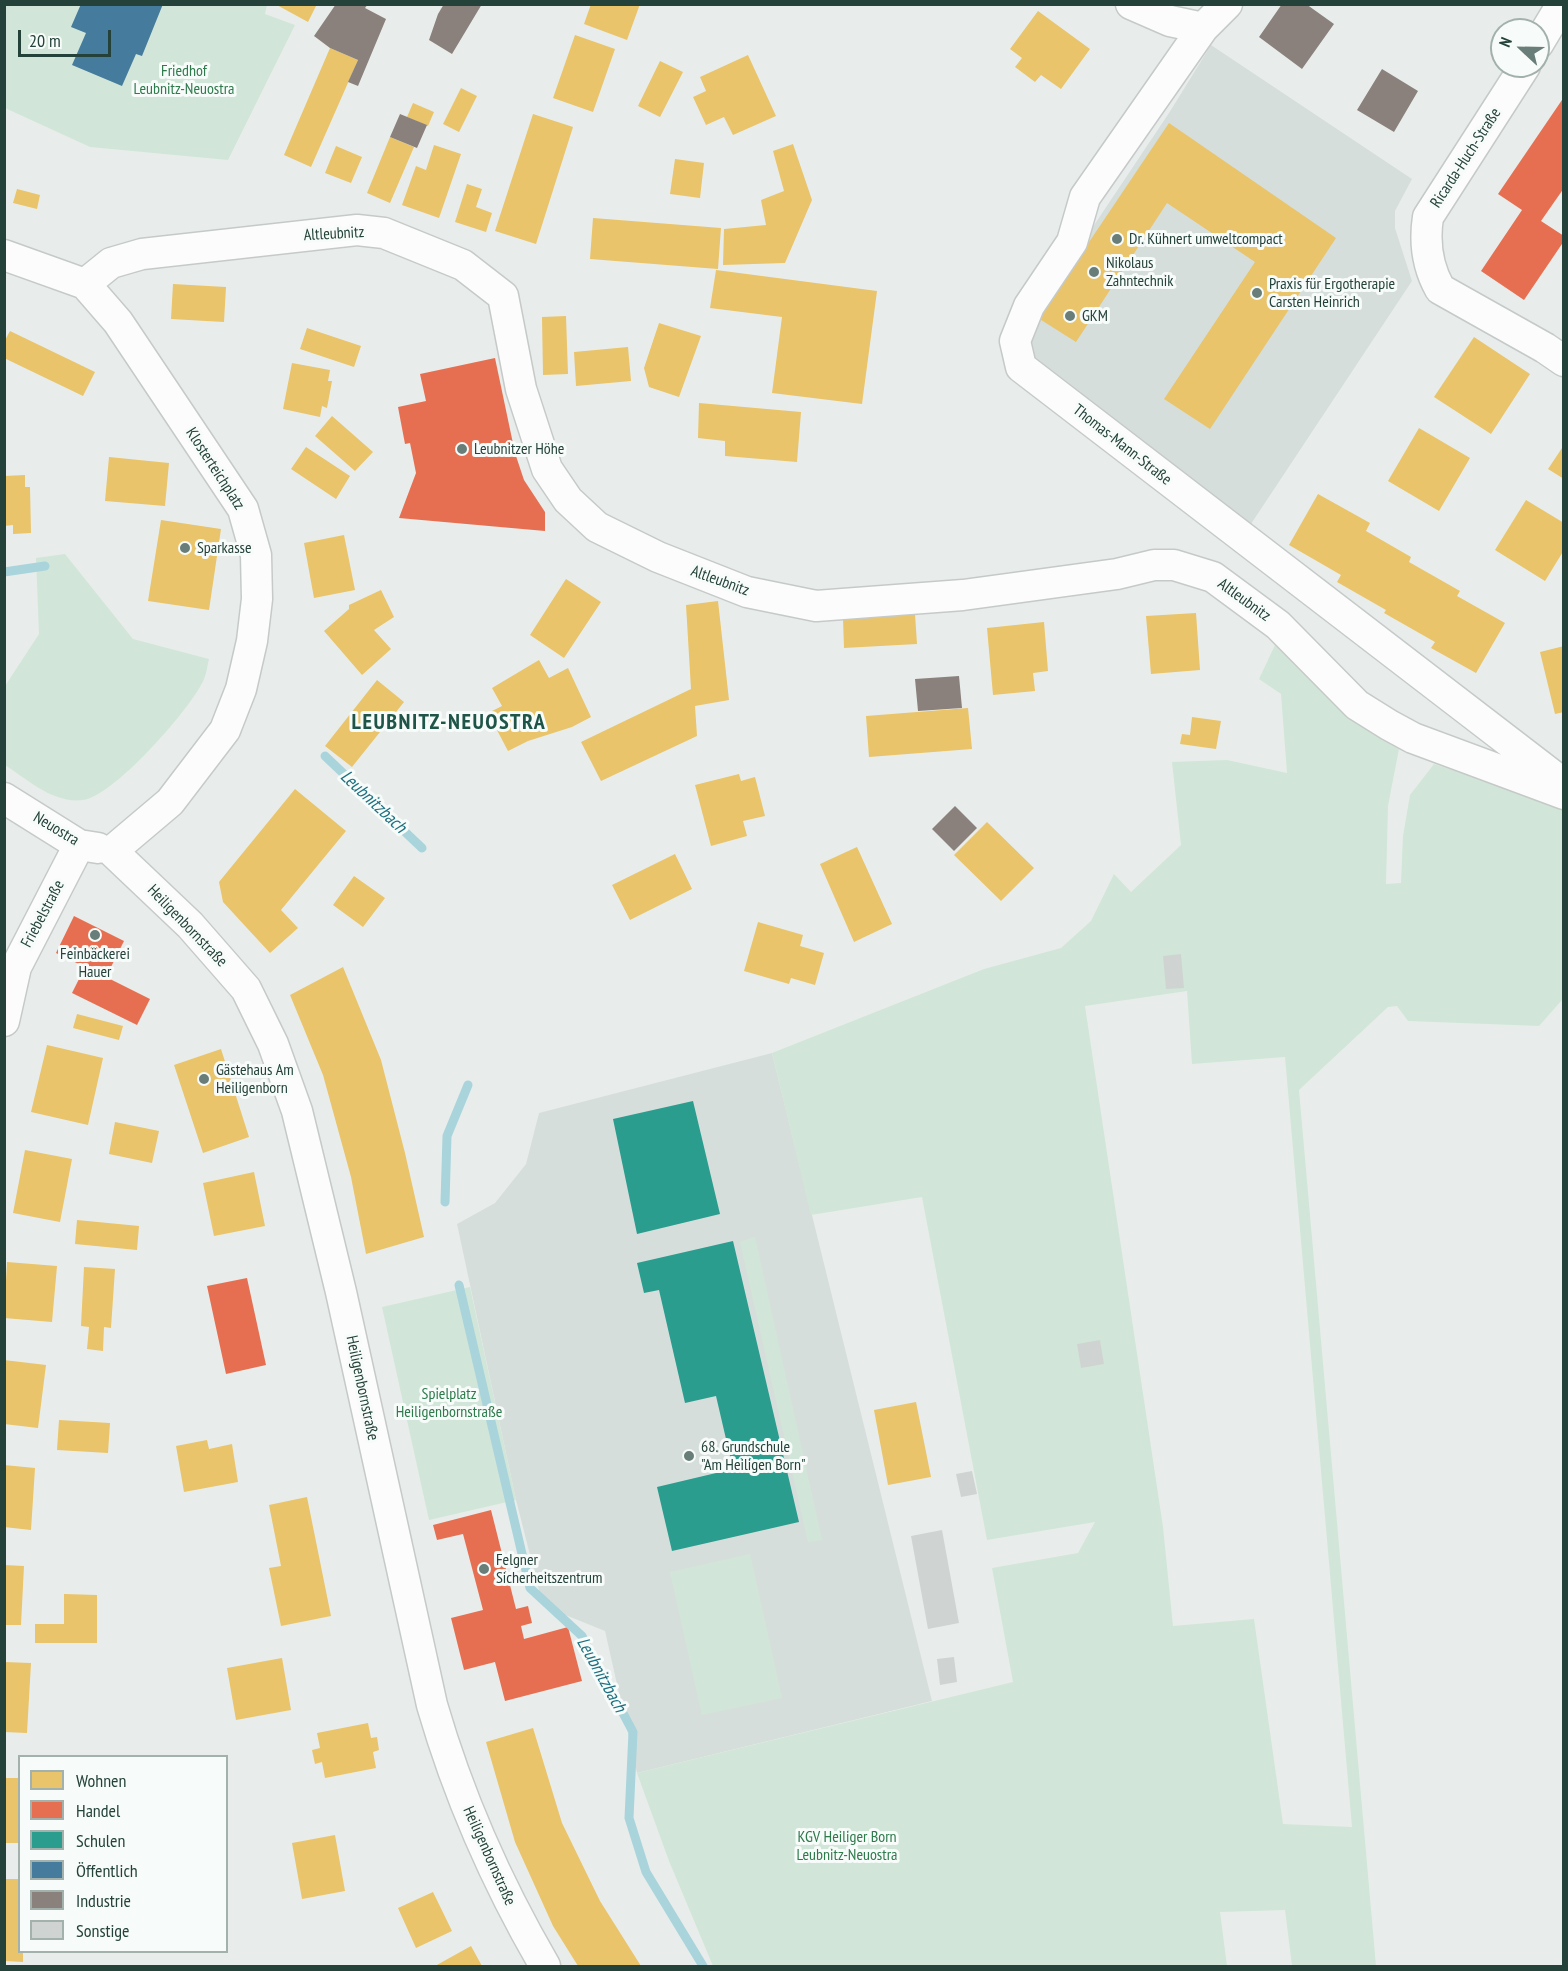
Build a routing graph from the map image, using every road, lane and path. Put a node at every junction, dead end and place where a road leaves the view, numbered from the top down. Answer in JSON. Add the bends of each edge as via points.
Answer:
{"nodes":[{"id":1,"x":1131,"y":4,"type":"edge"},
{"id":2,"x":1227,"y":4,"type":"edge"},
{"id":3,"x":1562,"y":4,"type":"edge"},
{"id":4,"x":1550,"y":24,"type":"edge"},
{"id":5,"x":1203,"y":28,"type":"junction"},
{"id":6,"x":1517,"y":78,"type":"edge"},
{"id":7,"x":4,"y":255,"type":"edge"},
{"id":8,"x":85,"y":284,"type":"junction"},
{"id":9,"x":1563,"y":361,"type":"edge"},
{"id":10,"x":1563,"y":784,"type":"edge"},
{"id":11,"x":1563,"y":794,"type":"edge"},
{"id":12,"x":4,"y":798,"type":"edge"},
{"id":13,"x":79,"y":845,"type":"junction"},
{"id":14,"x":112,"y":851,"type":"junction"},
{"id":15,"x":4,"y":1021,"type":"edge"},
{"id":16,"x":545,"y":1966,"type":"edge"}],
"edges":[{"from":1,"to":5,"type":"street","via":[[1170,21]]},
{"from":2,"to":5,"type":"street","name":"Thomas-Mann-Straße"},
{"from":3,"to":4,"type":"street"},
{"from":5,"to":10,"type":"street","name":"Thomas-Mann-Straße","via":[[1084,197],[1072,242],[1029,306],[1015,342],[1021,367]]},
{"from":6,"to":9,"type":"street","name":"Ricarda-Huch-Straße","via":[[1428,217],[1427,256],[1440,290]]},
{"from":7,"to":8,"type":"street"},
{"from":8,"to":11,"type":"street","name":"Altleubnitz","via":[[111,263],[142,254],[326,232],[384,233],[463,265],[502,296],[521,388],[547,469],[568,500],[597,527],[658,557],[747,592],[816,606],[963,595],[1174,565],[1213,578],[1278,625],[1357,705],[1389,725],[1413,738]]},
{"from":8,"to":14,"type":"street","name":"Klosterteichplatz","via":[[118,321],[243,509],[256,555],[257,599],[252,641],[241,689],[225,730],[170,802]]},
{"from":12,"to":13,"type":"street","name":"Neuostra"},
{"from":13,"to":14,"type":"street","name":"Neuostra"},
{"from":13,"to":15,"type":"street","name":"Friebelstraße","via":[[16,967]]},
{"from":14,"to":16,"type":"street","name":"Heiligenbornstraße","via":[[190,925],[246,989],[273,1044],[300,1123],[341,1292],[432,1705],[472,1823],[513,1911]]}]}
